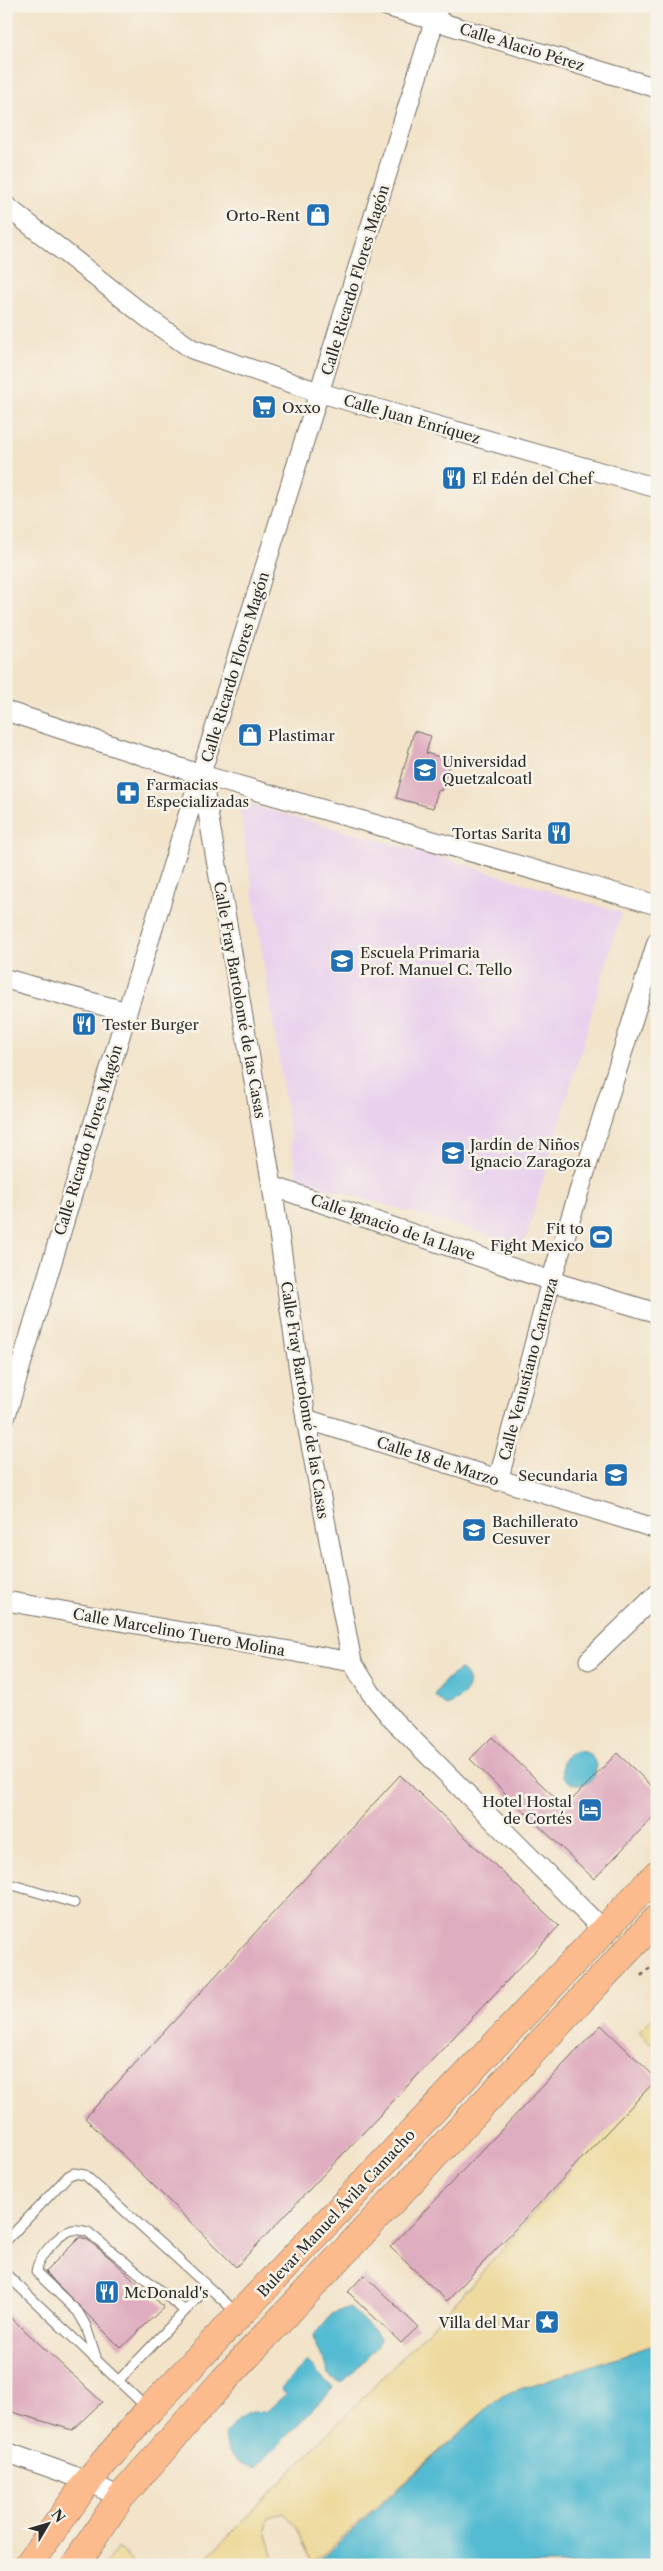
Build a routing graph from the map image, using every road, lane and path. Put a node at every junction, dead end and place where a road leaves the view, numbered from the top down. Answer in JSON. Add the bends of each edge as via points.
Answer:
{"nodes":[{"id":1,"x":386,"y":6,"type":"edge"},
{"id":2,"x":437,"y":14,"type":"edge"},
{"id":3,"x":657,"y":88,"type":"edge"},
{"id":4,"x":6,"y":206,"type":"edge"},
{"id":5,"x":321,"y":393,"type":"junction"},
{"id":6,"x":657,"y":488,"type":"edge"},
{"id":7,"x":6,"y":711,"type":"edge"},
{"id":8,"x":202,"y":775,"type":"junction"},
{"id":9,"x":657,"y":905,"type":"edge"},
{"id":10,"x":657,"y":942,"type":"edge"},
{"id":11,"x":6,"y":979,"type":"edge"},
{"id":12,"x":126,"y":1012,"type":"junction"},
{"id":13,"x":272,"y":1186,"type":"junction"},
{"id":14,"x":551,"y":1281,"type":"junction"},
{"id":15,"x":657,"y":1313,"type":"edge"},
{"id":16,"x":6,"y":1415,"type":"edge"},
{"id":17,"x":306,"y":1419,"type":"junction"},
{"id":18,"x":498,"y":1481,"type":"junction"},
{"id":19,"x":657,"y":1529,"type":"edge"},
{"id":20,"x":657,"y":1594,"type":"edge"},
{"id":21,"x":6,"y":1601,"type":"edge"},
{"id":22,"x":589,"y":1660,"type":"dead end"},
{"id":23,"x":352,"y":1662,"type":"junction"},
{"id":24,"x":657,"y":1874,"type":"edge"},
{"id":25,"x":6,"y":1883,"type":"edge"},
{"id":26,"x":74,"y":1903,"type":"dead end"},
{"id":27,"x":657,"y":1919,"type":"edge"},
{"id":28,"x":602,"y":1930,"type":"junction"},
{"id":29,"x":6,"y":2241,"type":"edge"},
{"id":30,"x":6,"y":2274,"type":"edge"},
{"id":31,"x":208,"y":2287,"type":"junction"},
{"id":32,"x":185,"y":2311,"type":"junction"},
{"id":33,"x":240,"y":2316,"type":"junction"},
{"id":34,"x":96,"y":2357,"type":"junction"},
{"id":35,"x":119,"y":2380,"type":"junction"},
{"id":36,"x":150,"y":2410,"type":"junction"},
{"id":37,"x":6,"y":2452,"type":"edge"},
{"id":38,"x":88,"y":2481,"type":"junction"},
{"id":39,"x":120,"y":2498,"type":"junction"},
{"id":40,"x":28,"y":2565,"type":"edge"},
{"id":41,"x":75,"y":2565,"type":"edge"}],
"edges":[{"from":1,"to":2,"type":"street","name":"Calle Alacio Pérez"},
{"from":2,"to":3,"type":"street","name":"Calle Alacio Pérez"},
{"from":2,"to":5,"type":"street","name":"Calle Ricardo Flores Magón"},
{"from":4,"to":5,"type":"street","name":"Calle Juan Enríquez","via":[[192,349]]},
{"from":5,"to":6,"type":"street","name":"Calle Juan Enríquez"},
{"from":5,"to":8,"type":"street","name":"Calle Ricardo Flores Magón"},
{"from":7,"to":8,"type":"street"},
{"from":8,"to":9,"type":"street"},
{"from":8,"to":12,"type":"street","name":"Calle Ricardo Flores Magón"},
{"from":8,"to":13,"type":"street","name":"Calle Fray Bartolomé de las Casas"},
{"from":10,"to":14,"type":"street","name":"Calle Venustiano Carranza"},
{"from":11,"to":12,"type":"street"},
{"from":12,"to":16,"type":"street","name":"Calle Ricardo Flores Magón"},
{"from":13,"to":14,"type":"street","name":"Calle Ignacio de la Llave"},
{"from":13,"to":17,"type":"street","name":"Calle Fray Bartolomé de las Casas"},
{"from":14,"to":15,"type":"street","name":"Calle Ignacio de la Llave"},
{"from":14,"to":18,"type":"street","name":"Calle Venustiano Carranza"},
{"from":17,"to":18,"type":"street","name":"Calle 18 de Marzo"},
{"from":17,"to":23,"type":"street","name":"Calle Fray Bartolomé de las Casas"},
{"from":18,"to":19,"type":"street","name":"Calle 18 de Marzo"},
{"from":20,"to":22,"type":"street"},
{"from":21,"to":23,"type":"street","name":"Calle Marcelino Tuero Molina"},
{"from":23,"to":28,"type":"street","name":"Calle Fray Bartolomé de las Casas","via":[[393,1720]]},
{"from":24,"to":28,"type":"main road","name":"Bulevar Manuel Ávila Camacho"},
{"from":25,"to":26,"type":"lane"},
{"from":27,"to":39,"type":"main road","via":[[224,2380]]},
{"from":28,"to":33,"type":"main road","name":"Bulevar Manuel Ávila Camacho"},
{"from":29,"to":31,"type":"lane","via":[[68,2176],[80,2173]]},
{"from":30,"to":34,"type":"lane"},
{"from":31,"to":32,"type":"lane"},
{"from":31,"to":33,"type":"lane"},
{"from":32,"to":34,"type":"lane","via":[[88,2232],[69,2231],[36,2263],[36,2272],[78,2312]]},
{"from":32,"to":35,"type":"lane"},
{"from":33,"to":36,"type":"main road","name":"Bulevar Manuel Ávila Camacho"},
{"from":34,"to":35,"type":"lane"},
{"from":35,"to":36,"type":"lane"},
{"from":36,"to":38,"type":"main road","name":"Bulevar Manuel Ávila Camacho"},
{"from":37,"to":38,"type":"street"},
{"from":38,"to":39,"type":"street"},
{"from":38,"to":40,"type":"main road","name":"Bulevar Manuel Ávila Camacho"},
{"from":39,"to":41,"type":"main road"}]}
